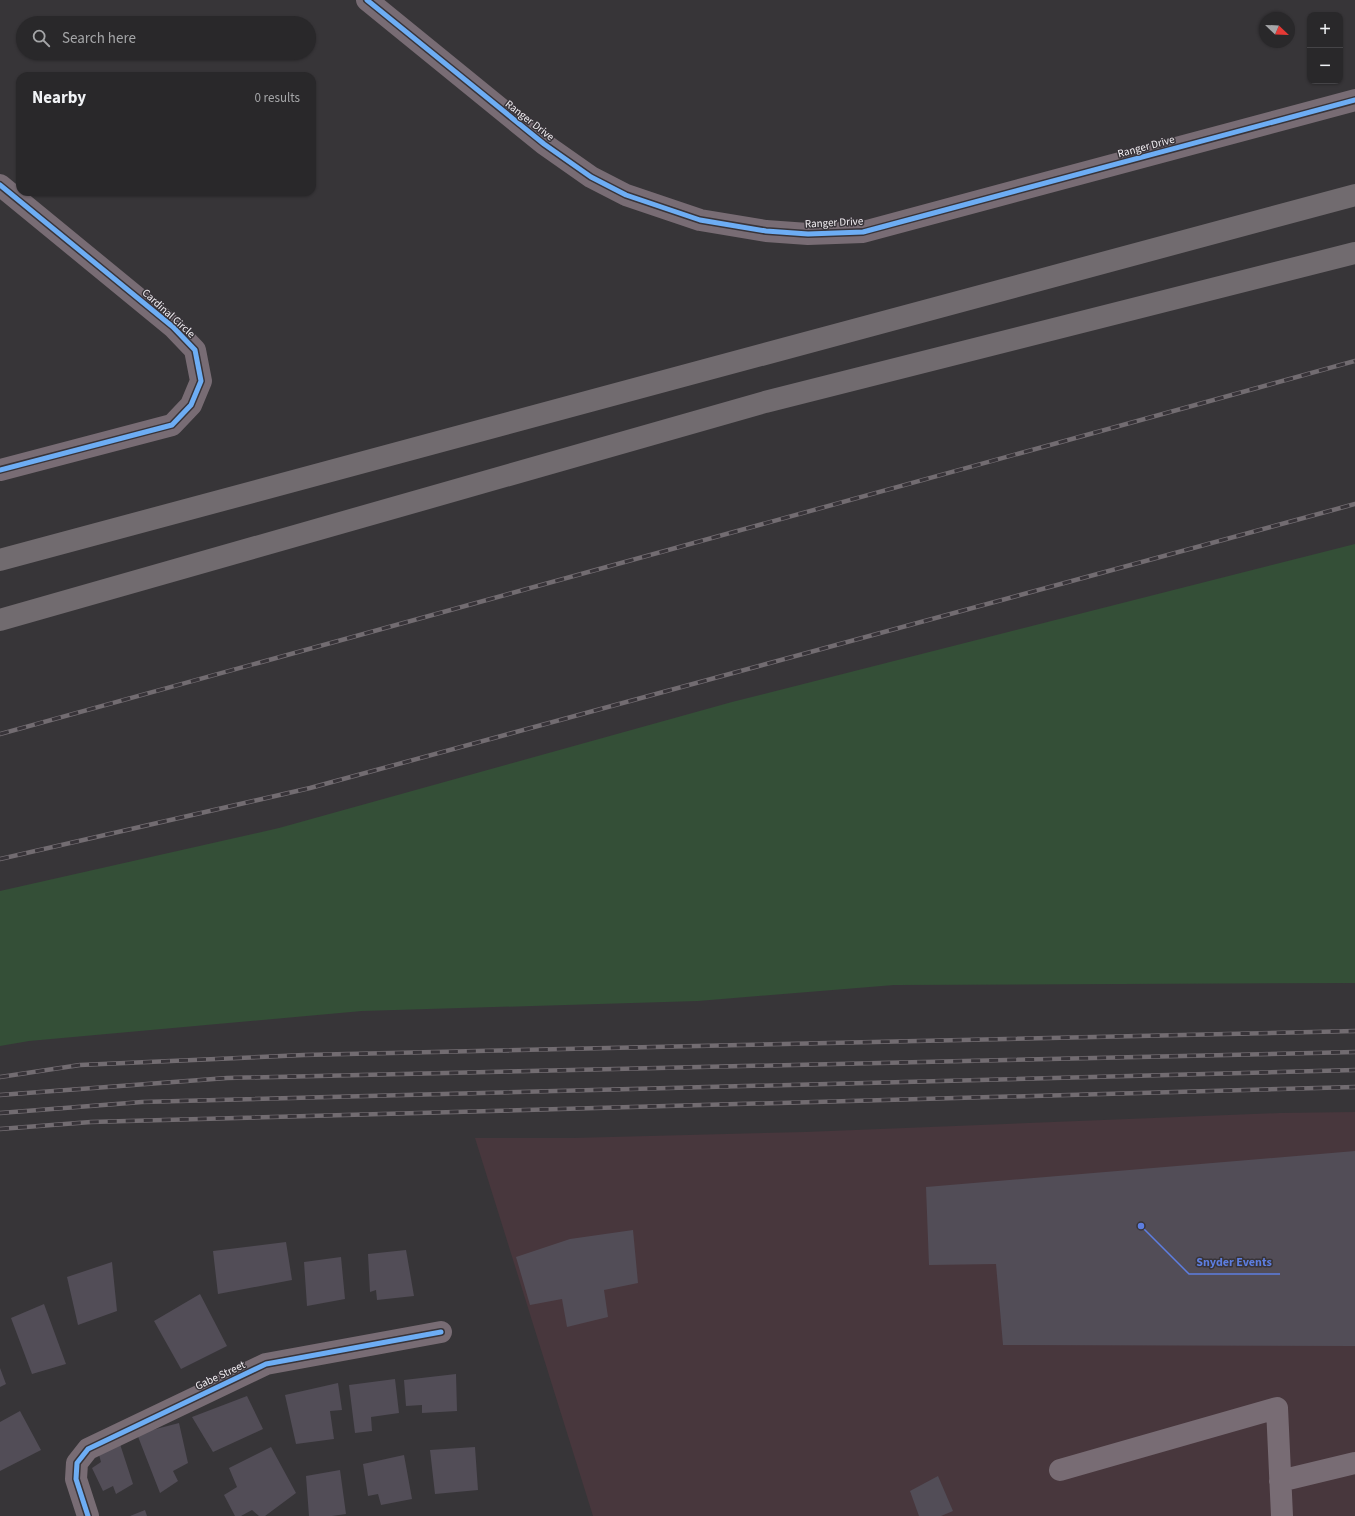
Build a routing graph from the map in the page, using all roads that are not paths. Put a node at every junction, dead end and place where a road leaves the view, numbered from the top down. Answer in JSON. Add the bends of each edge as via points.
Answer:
{"nodes":[{"id":1,"x":367,"y":0,"type":"edge"},
{"id":2,"x":1355,"y":100,"type":"edge"},
{"id":3,"x":0,"y":185,"type":"edge"},
{"id":4,"x":1355,"y":194,"type":"edge"},
{"id":5,"x":1355,"y":253,"type":"edge"},
{"id":6,"x":0,"y":470,"type":"edge"},
{"id":7,"x":0,"y":560,"type":"edge"},
{"id":8,"x":0,"y":620,"type":"edge"},
{"id":9,"x":441,"y":1332,"type":"dead end"},
{"id":10,"x":1355,"y":1463,"type":"edge"},
{"id":11,"x":1060,"y":1470,"type":"dead end"},
{"id":12,"x":1280,"y":1481,"type":"junction"},
{"id":13,"x":88,"y":1516,"type":"edge"},
{"id":14,"x":1282,"y":1516,"type":"edge"}],
"edges":[{"from":1,"to":2,"type":"street","name":"Ranger Drive","via":[[544,144],[591,177],[626,195],[700,220],[766,231],[808,234],[863,232]]},
{"from":3,"to":6,"type":"street","name":"Cardinal Circle","via":[[173,327],[195,350],[201,381],[191,405],[172,424]]},
{"from":4,"to":7,"type":"highway"},
{"from":5,"to":8,"type":"highway","via":[[765,402]]},
{"from":9,"to":13,"type":"street","name":"Gabe Street","via":[[266,1364],[88,1448],[78,1463],[76,1480]]},
{"from":10,"to":12,"type":"street"},
{"from":11,"to":12,"type":"street","via":[[1277,1408]]},
{"from":12,"to":14,"type":"street"}]}
